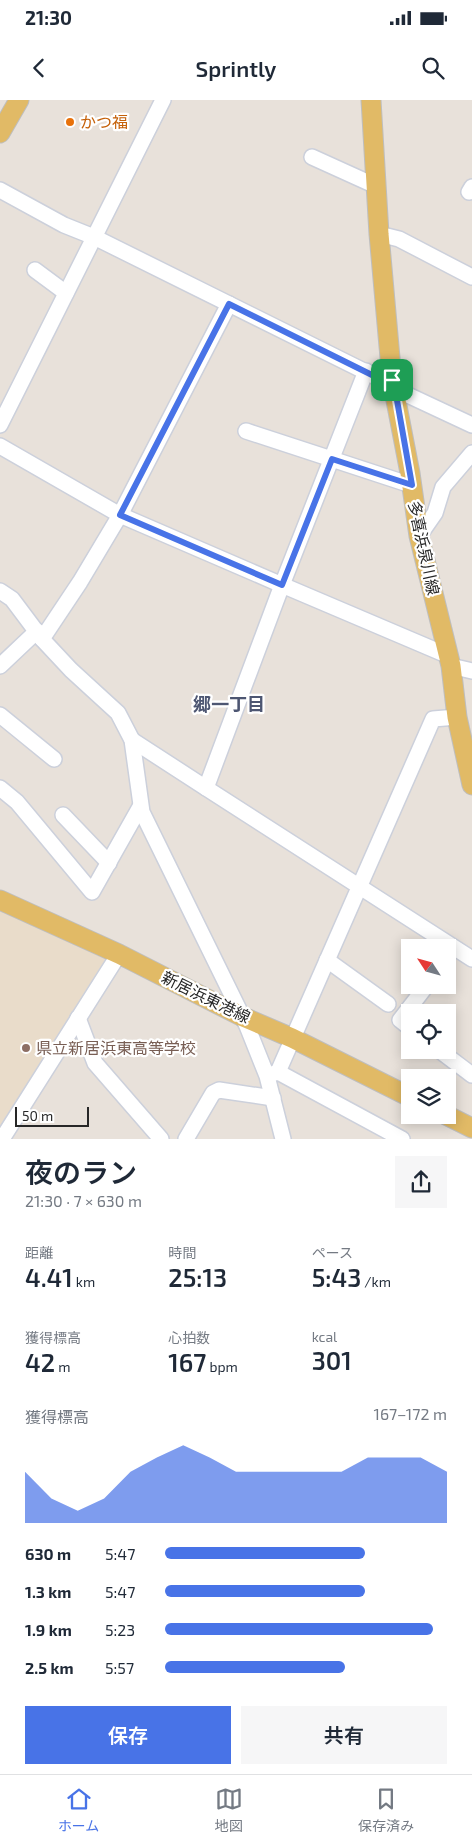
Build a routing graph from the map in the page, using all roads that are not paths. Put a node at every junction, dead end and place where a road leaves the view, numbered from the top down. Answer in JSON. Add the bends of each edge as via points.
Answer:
{"nodes":[{"id":1,"x":18,"y":100,"type":"edge"},
{"id":2,"x":163,"y":100,"type":"edge"},
{"id":3,"x":371,"y":100,"type":"edge"},
{"id":4,"x":0,"y":133,"type":"edge"},
{"id":5,"x":312,"y":157,"type":"dead end"},
{"id":6,"x":376,"y":186,"type":"junction"},
{"id":7,"x":0,"y":190,"type":"edge"},
{"id":8,"x":379,"y":234,"type":"junction"},
{"id":9,"x":94,"y":237,"type":"junction"},
{"id":10,"x":34,"y":270,"type":"dead end"},
{"id":11,"x":472,"y":277,"type":"edge"},
{"id":12,"x":66,"y":293,"type":"junction"},
{"id":13,"x":229,"y":304,"type":"junction"},
{"id":14,"x":366,"y":371,"type":"junction"},
{"id":15,"x":394,"y":384,"type":"junction"},
{"id":16,"x":0,"y":425,"type":"edge"},
{"id":17,"x":472,"y":425,"type":"edge"},
{"id":18,"x":246,"y":431,"type":"dead end"},
{"id":19,"x":0,"y":446,"type":"edge"},
{"id":20,"x":472,"y":453,"type":"edge"},
{"id":21,"x":332,"y":459,"type":"junction"},
{"id":22,"x":412,"y":485,"type":"junction"},
{"id":23,"x":120,"y":515,"type":"junction"},
{"id":24,"x":419,"y":536,"type":"junction"},
{"id":25,"x":282,"y":585,"type":"junction"},
{"id":26,"x":0,"y":591,"type":"edge"},
{"id":27,"x":39,"y":635,"type":"junction"},
{"id":28,"x":450,"y":661,"type":"junction"},
{"id":29,"x":0,"y":666,"type":"edge"},
{"id":30,"x":472,"y":671,"type":"edge"},
{"id":31,"x":0,"y":715,"type":"edge"},
{"id":32,"x":457,"y":717,"type":"junction"},
{"id":33,"x":132,"y":740,"type":"junction"},
{"id":34,"x":467,"y":740,"type":"edge"},
{"id":35,"x":54,"y":760,"type":"dead end"},
{"id":36,"x":472,"y":785,"type":"edge"},
{"id":37,"x":0,"y":788,"type":"edge"},
{"id":38,"x":206,"y":788,"type":"junction"},
{"id":39,"x":140,"y":807,"type":"junction"},
{"id":40,"x":64,"y":815,"type":"dead end"},
{"id":41,"x":109,"y":863,"type":"junction"},
{"id":42,"x":360,"y":887,"type":"junction"},
{"id":43,"x":0,"y":900,"type":"edge"},
{"id":44,"x":431,"y":939,"type":"edge"},
{"id":45,"x":119,"y":954,"type":"junction"},
{"id":46,"x":456,"y":955,"type":"edge"},
{"id":47,"x":472,"y":959,"type":"edge"},
{"id":48,"x":327,"y":960,"type":"junction"},
{"id":49,"x":420,"y":994,"type":"edge"},
{"id":50,"x":388,"y":1004,"type":"dead end"},
{"id":51,"x":412,"y":1004,"type":"edge"},
{"id":52,"x":241,"y":1016,"type":"junction"},
{"id":53,"x":78,"y":1018,"type":"junction"},
{"id":54,"x":292,"y":1038,"type":"junction"},
{"id":55,"x":451,"y":1059,"type":"edge"},
{"id":56,"x":273,"y":1074,"type":"junction"},
{"id":57,"x":472,"y":1075,"type":"edge"},
{"id":58,"x":401,"y":1092,"type":"edge"},
{"id":59,"x":273,"y":1098,"type":"junction"},
{"id":60,"x":456,"y":1122,"type":"edge"},
{"id":61,"x":469,"y":1131,"type":"edge"},
{"id":62,"x":2,"y":1139,"type":"edge"},
{"id":63,"x":161,"y":1139,"type":"edge"},
{"id":64,"x":186,"y":1139,"type":"edge"},
{"id":65,"x":283,"y":1139,"type":"edge"},
{"id":66,"x":402,"y":1139,"type":"edge"}],
"edges":[{"from":1,"to":4,"type":"main road"},
{"from":2,"to":9,"type":"street"},
{"from":3,"to":6,"type":"main road","name":"多喜浜泉川線"},
{"from":5,"to":6,"type":"street"},
{"from":6,"to":8,"type":"main road","name":"多喜浜泉川線"},
{"from":7,"to":9,"type":"street","via":[[64,225]]},
{"from":8,"to":11,"type":"street","via":[[399,239]]},
{"from":8,"to":15,"type":"main road","name":"多喜浜泉川線"},
{"from":9,"to":12,"type":"street"},
{"from":9,"to":13,"type":"street"},
{"from":10,"to":12,"type":"street"},
{"from":12,"to":16,"type":"street"},
{"from":13,"to":14,"type":"street"},
{"from":13,"to":23,"type":"street"},
{"from":14,"to":15,"type":"street"},
{"from":14,"to":21,"type":"street"},
{"from":15,"to":17,"type":"street"},
{"from":15,"to":22,"type":"main road","name":"多喜浜泉川線"},
{"from":18,"to":21,"type":"street"},
{"from":19,"to":23,"type":"street"},
{"from":20,"to":24,"type":"street","via":[[443,487],[435,513]]},
{"from":21,"to":22,"type":"street"},
{"from":21,"to":25,"type":"street"},
{"from":22,"to":24,"type":"main road","name":"多喜浜泉川線"},
{"from":23,"to":25,"type":"street"},
{"from":23,"to":27,"type":"street","via":[[80,582]]},
{"from":24,"to":28,"type":"main road","name":"多喜浜泉川線"},
{"from":25,"to":28,"type":"street"},
{"from":25,"to":38,"type":"street"},
{"from":26,"to":27,"type":"street","via":[[12,599]]},
{"from":27,"to":29,"type":"street"},
{"from":27,"to":33,"type":"street","via":[[71,670],[118,712]]},
{"from":28,"to":30,"type":"street"},
{"from":28,"to":32,"type":"main road","name":"多喜浜泉川線"},
{"from":31,"to":35,"type":"street"},
{"from":32,"to":34,"type":"main road","name":"多喜浜泉川線"},
{"from":32,"to":42,"type":"street","via":[[433,719]]},
{"from":33,"to":38,"type":"street"},
{"from":33,"to":39,"type":"street"},
{"from":34,"to":36,"type":"main road","name":"多喜浜泉川線"},
{"from":37,"to":41,"type":"street","via":[[17,802],[92,892]]},
{"from":38,"to":42,"type":"street"},
{"from":39,"to":41,"type":"street"},
{"from":39,"to":52,"type":"street"},
{"from":40,"to":41,"type":"street"},
{"from":42,"to":44,"type":"street"},
{"from":42,"to":48,"type":"street"},
{"from":43,"to":45,"type":"main road","name":"新居浜東港線"},
{"from":45,"to":52,"type":"main road","name":"新居浜東港線"},
{"from":45,"to":53,"type":"street"},
{"from":46,"to":47,"type":"street"},
{"from":48,"to":50,"type":"street"},
{"from":48,"to":54,"type":"street"},
{"from":49,"to":51,"type":"street"},
{"from":52,"to":54,"type":"main road","name":"新居浜東港線"},
{"from":52,"to":56,"type":"street"},
{"from":53,"to":62,"type":"street"},
{"from":53,"to":63,"type":"street","via":[[95,1063]]},
{"from":54,"to":56,"type":"street"},
{"from":54,"to":58,"type":"main road","name":"新居浜東港線"},
{"from":55,"to":57,"type":"street"},
{"from":56,"to":59,"type":"street"},
{"from":56,"to":66,"type":"street"},
{"from":59,"to":64,"type":"street","via":[[219,1090],[213,1093]]},
{"from":59,"to":65,"type":"street"},
{"from":60,"to":61,"type":"main road"}]}
